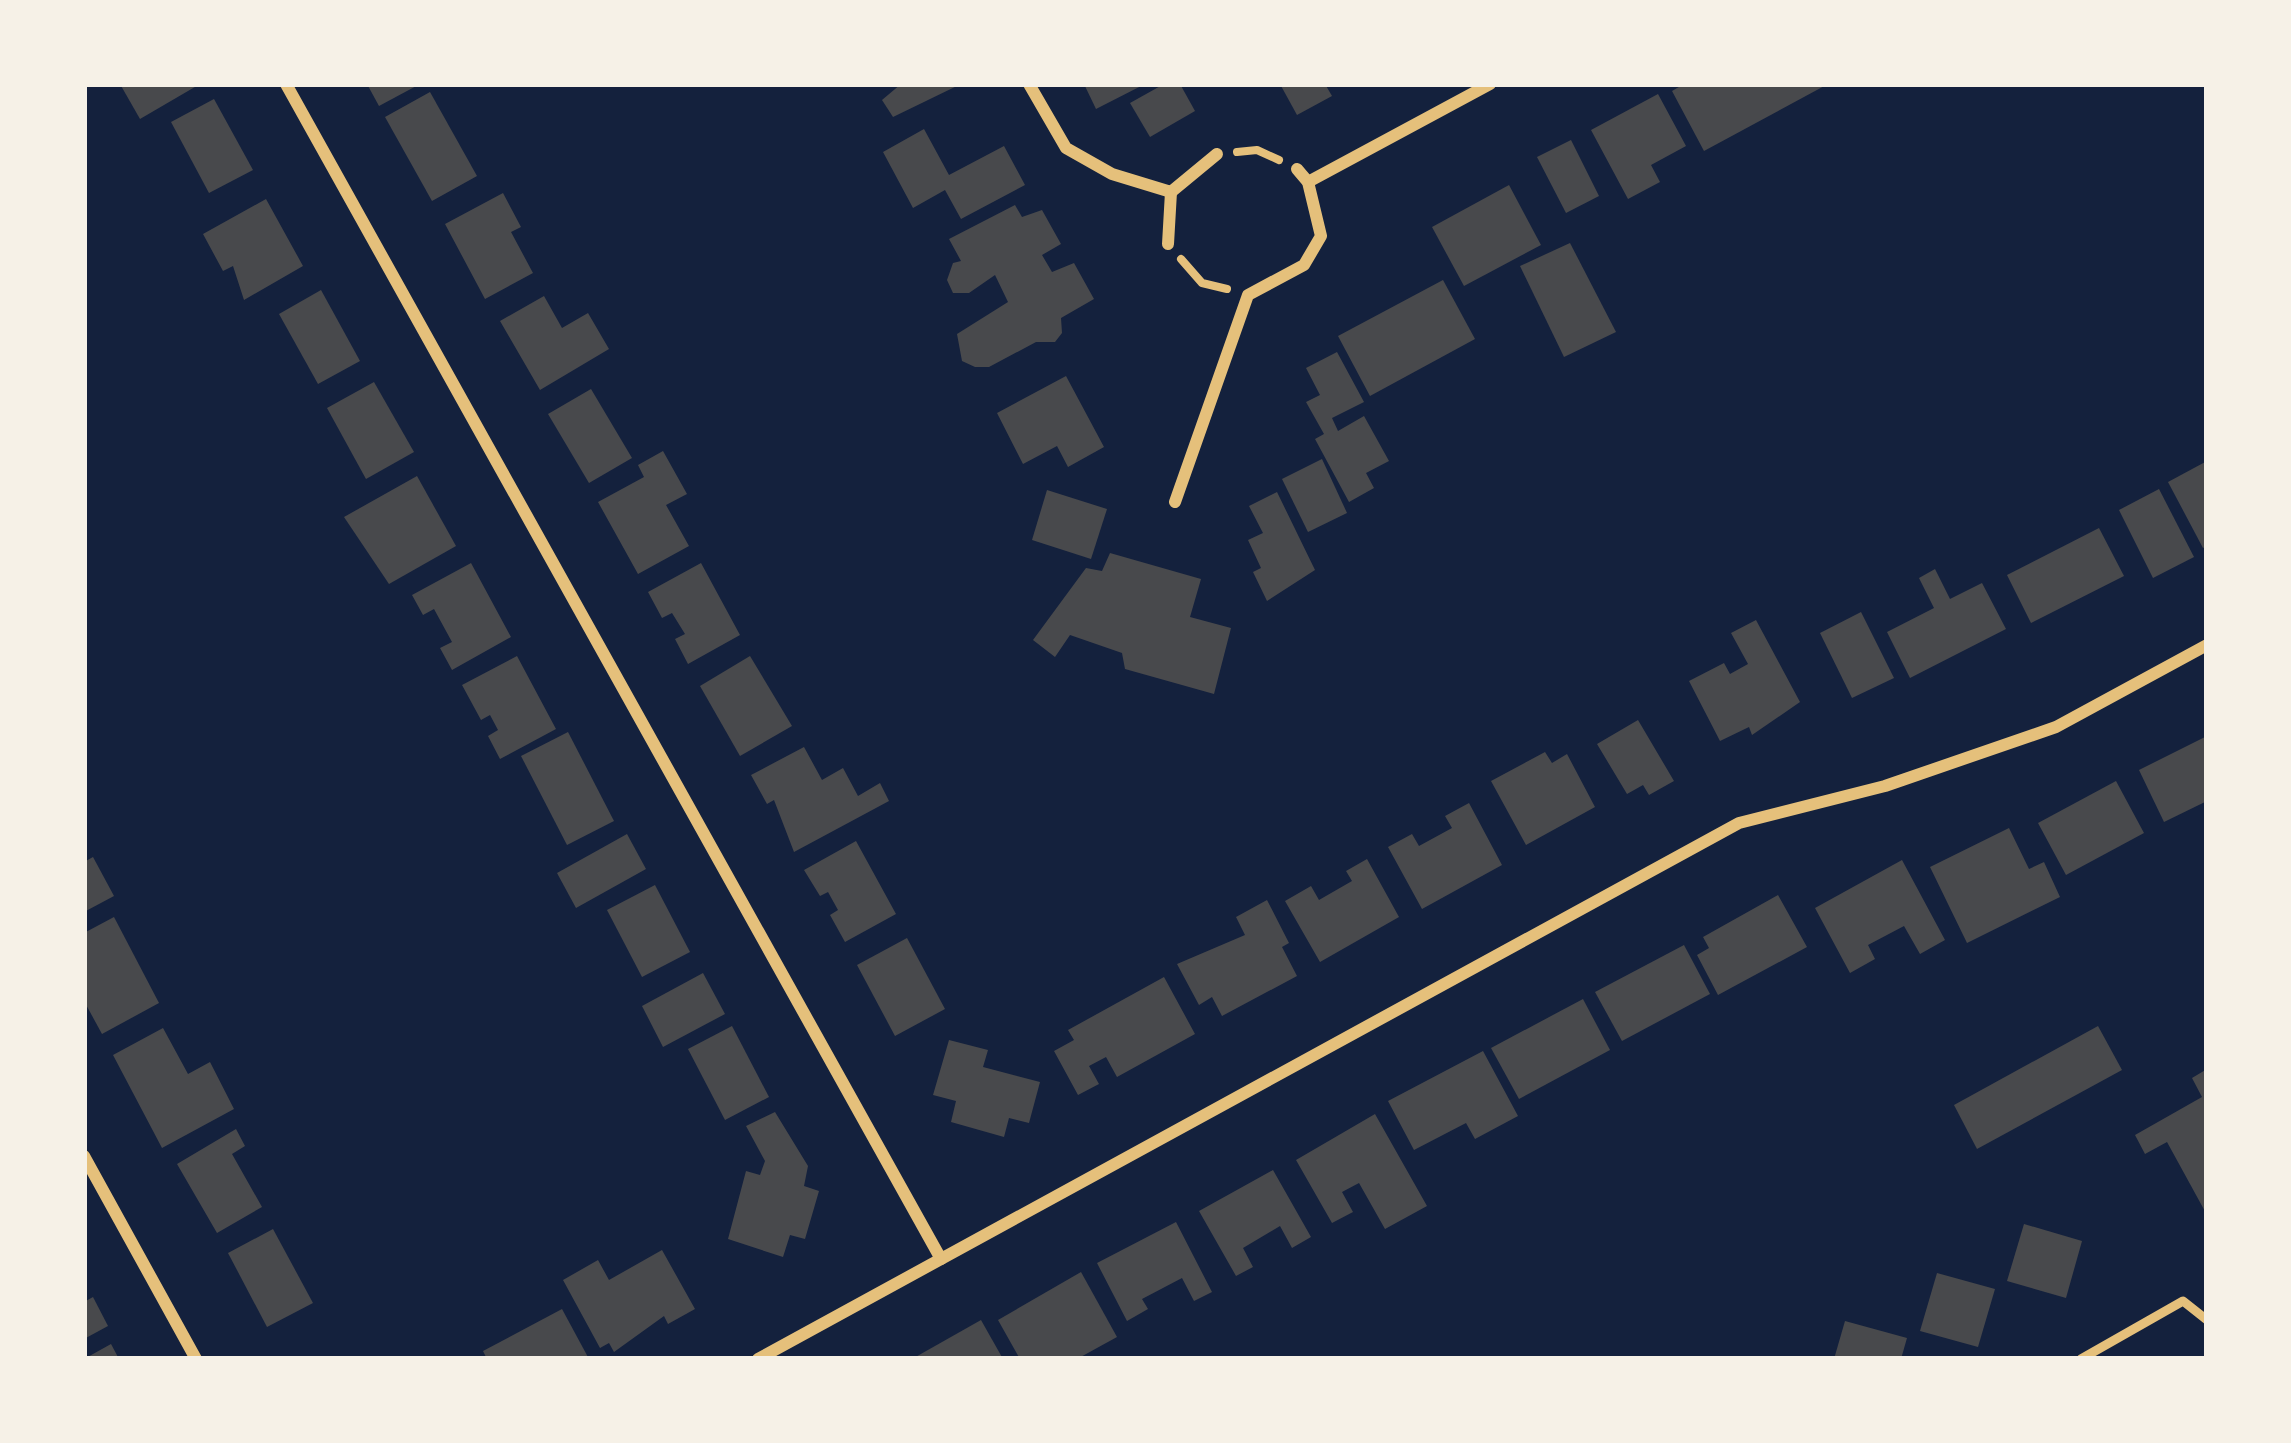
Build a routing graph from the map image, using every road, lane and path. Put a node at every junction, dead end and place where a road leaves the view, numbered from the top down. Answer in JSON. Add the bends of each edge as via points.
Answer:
{"nodes":[{"id":1,"x":286,"y":84,"type":"edge"},
{"id":2,"x":1029,"y":84,"type":"edge"},
{"id":3,"x":1490,"y":84,"type":"edge"},
{"id":4,"x":1217,"y":154,"type":"joint"},
{"id":5,"x":1297,"y":169,"type":"joint"},
{"id":6,"x":1308,"y":182,"type":"junction"},
{"id":7,"x":1171,"y":192,"type":"junction"},
{"id":8,"x":1168,"y":244,"type":"joint"},
{"id":9,"x":1248,"y":296,"type":"junction"},
{"id":10,"x":1175,"y":502,"type":"dead end"},
{"id":11,"x":2207,"y":645,"type":"edge"},
{"id":12,"x":84,"y":1156,"type":"edge"},
{"id":13,"x":941,"y":1259,"type":"junction"},
{"id":14,"x":2207,"y":1320,"type":"edge"},
{"id":15,"x":196,"y":1359,"type":"edge"},
{"id":16,"x":758,"y":1359,"type":"edge"},
{"id":17,"x":2081,"y":1359,"type":"edge"}],
"edges":[{"from":1,"to":13,"type":"street"},
{"from":2,"to":7,"type":"street","via":[[1066,148],[1112,174]]},
{"from":3,"to":6,"type":"street"},
{"from":4,"to":5,"type":"path","via":[[1257,150]]},
{"from":4,"to":7,"type":"street"},
{"from":5,"to":6,"type":"street"},
{"from":6,"to":9,"type":"street","via":[[1321,236],[1304,266]]},
{"from":7,"to":8,"type":"street"},
{"from":8,"to":9,"type":"path","via":[[1202,283]]},
{"from":9,"to":10,"type":"street"},
{"from":11,"to":13,"type":"street","via":[[2056,727],[1885,786],[1739,823]]},
{"from":12,"to":15,"type":"street"},
{"from":13,"to":16,"type":"street"},
{"from":14,"to":17,"type":"lane","via":[[2183,1301]]}]}
